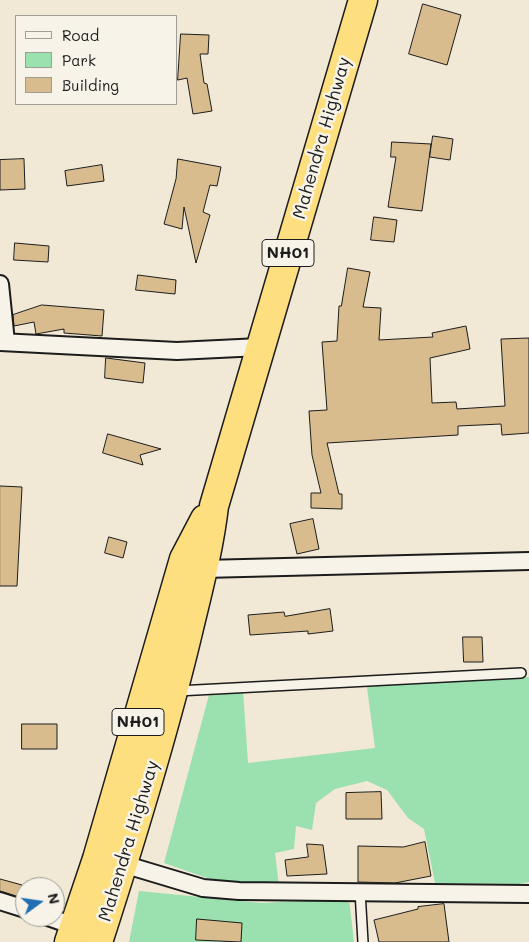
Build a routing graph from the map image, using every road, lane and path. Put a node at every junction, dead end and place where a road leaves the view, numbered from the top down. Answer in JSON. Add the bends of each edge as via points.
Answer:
{"nodes":[{"id":1,"x":363,"y":0,"type":"edge"},
{"id":2,"x":0,"y":284,"type":"edge"},
{"id":3,"x":3,"y":342,"type":"edge"},
{"id":4,"x":260,"y":347,"type":"junction"},
{"id":5,"x":214,"y":506,"type":"junction"},
{"id":6,"x":529,"y":561,"type":"edge"},
{"id":7,"x":203,"y":569,"type":"junction"},
{"id":8,"x":521,"y":673,"type":"dead end"},
{"id":9,"x":174,"y":692,"type":"junction"},
{"id":10,"x":123,"y":864,"type":"junction"},
{"id":11,"x":360,"y":891,"type":"junction"},
{"id":12,"x":529,"y":894,"type":"edge"},
{"id":13,"x":0,"y":901,"type":"edge"},
{"id":14,"x":15,"y":906,"type":"edge"},
{"id":15,"x":72,"y":934,"type":"edge"},
{"id":16,"x":98,"y":942,"type":"edge"},
{"id":17,"x":363,"y":942,"type":"edge"}],
"edges":[{"from":1,"to":4,"type":"highway","name":"Mahendra Highway","number":"NH01"},
{"from":2,"to":3,"type":"street"},
{"from":3,"to":4,"type":"street","via":[[177,351]]},
{"from":4,"to":5,"type":"highway","name":"Mahendra Highway","number":"NH01"},
{"from":5,"to":7,"type":"highway","name":"Mahendra Highway","number":"NH01"},
{"from":5,"to":15,"type":"highway","name":"Mahendra Highway","number":"NH01","via":[[197,530],[184,559],[100,849]]},
{"from":6,"to":7,"type":"street"},
{"from":7,"to":9,"type":"highway","name":"Mahendra Highway","number":"NH01"},
{"from":8,"to":9,"type":"lane"},
{"from":9,"to":10,"type":"highway","name":"Mahendra Highway","number":"NH01"},
{"from":10,"to":11,"type":"street","via":[[203,888]]},
{"from":10,"to":16,"type":"highway","name":"Mahendra Highway","number":"NH01"},
{"from":11,"to":12,"type":"street"},
{"from":11,"to":17,"type":"lane"},
{"from":13,"to":14,"type":"street"}]}
